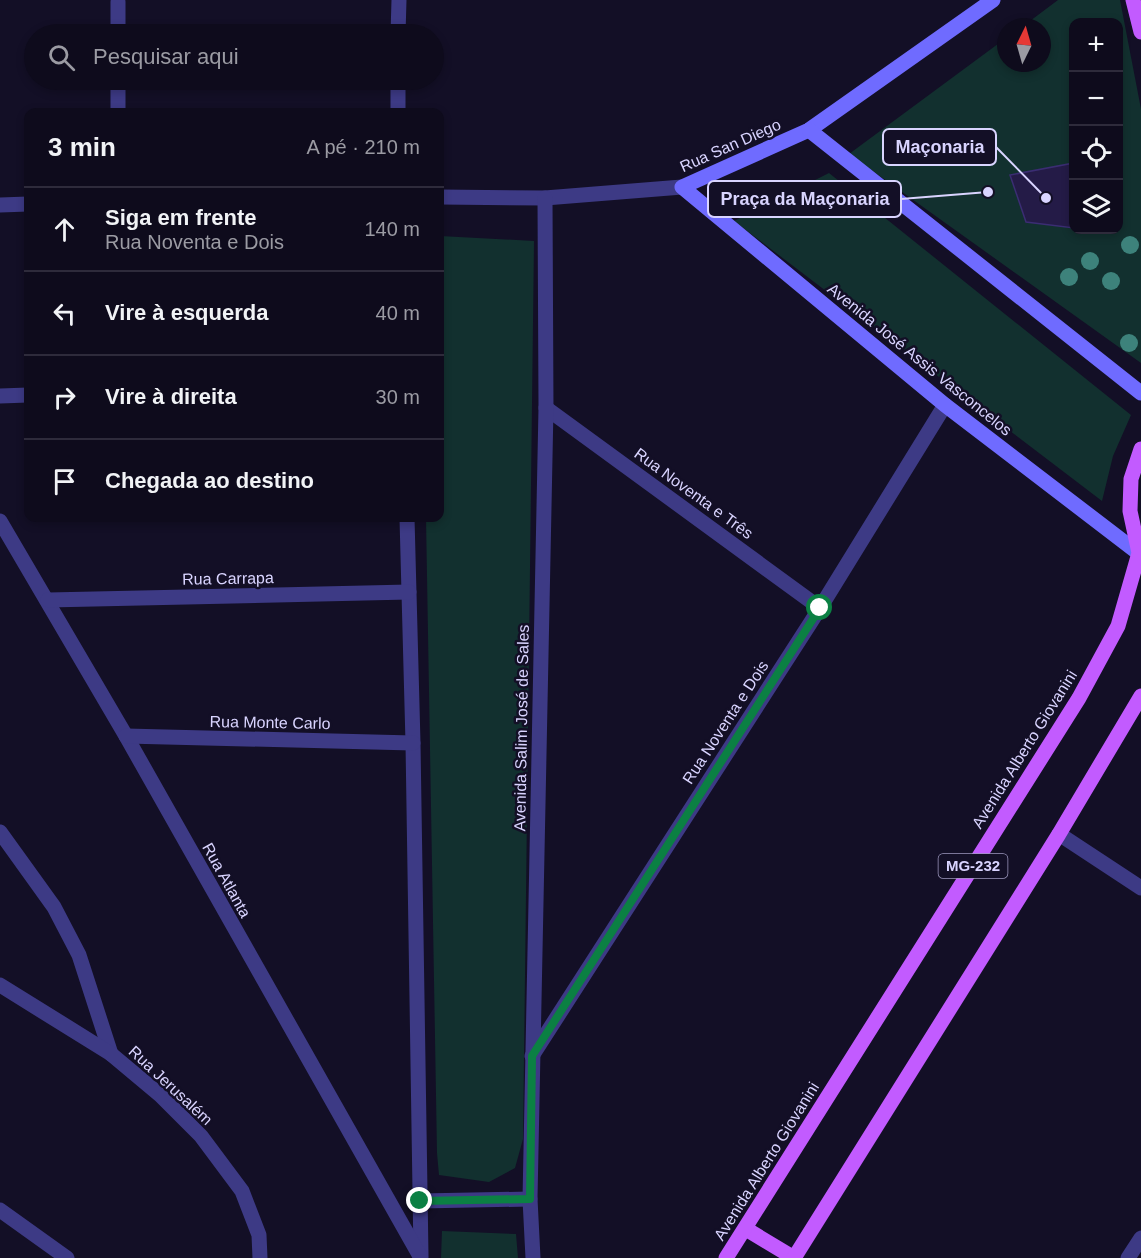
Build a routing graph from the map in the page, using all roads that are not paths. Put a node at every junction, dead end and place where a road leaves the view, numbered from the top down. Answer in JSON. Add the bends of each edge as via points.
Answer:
{"nodes":[{"id":1,"x":399,"y":0,"type":"edge"},
{"id":2,"x":993,"y":0,"type":"edge"},
{"id":3,"x":1133,"y":0,"type":"edge"},
{"id":4,"x":118,"y":2,"type":"dead end"},
{"id":5,"x":118,"y":24,"type":"edge"},
{"id":6,"x":398,"y":24,"type":"edge"},
{"id":7,"x":1141,"y":32,"type":"edge"},
{"id":8,"x":118,"y":90,"type":"edge"},
{"id":9,"x":398,"y":90,"type":"edge"},
{"id":10,"x":118,"y":108,"type":"edge"},
{"id":11,"x":398,"y":108,"type":"edge"},
{"id":12,"x":809,"y":130,"type":"junction"},
{"id":13,"x":682,"y":187,"type":"junction"},
{"id":14,"x":444,"y":197,"type":"edge"},
{"id":15,"x":546,"y":198,"type":"junction"},
{"id":16,"x":24,"y":204,"type":"edge"},
{"id":17,"x":0,"y":205,"type":"edge"},
{"id":18,"x":1141,"y":393,"type":"edge"},
{"id":19,"x":24,"y":395,"type":"edge"},
{"id":20,"x":0,"y":396,"type":"edge"},
{"id":21,"x":945,"y":405,"type":"junction"},
{"id":22,"x":546,"y":408,"type":"junction"},
{"id":23,"x":1141,"y":449,"type":"edge"},
{"id":24,"x":0,"y":521,"type":"edge"},
{"id":25,"x":407,"y":522,"type":"edge"},
{"id":26,"x":1140,"y":554,"type":"edge"},
{"id":27,"x":409,"y":591,"type":"junction"},
{"id":28,"x":48,"y":600,"type":"junction"},
{"id":29,"x":820,"y":608,"type":"junction"},
{"id":30,"x":1141,"y":696,"type":"edge"},
{"id":31,"x":126,"y":736,"type":"junction"},
{"id":32,"x":413,"y":743,"type":"junction"},
{"id":33,"x":0,"y":832,"type":"edge"},
{"id":34,"x":1059,"y":834,"type":"junction"},
{"id":35,"x":1141,"y":888,"type":"edge"},
{"id":36,"x":0,"y":985,"type":"edge"},
{"id":37,"x":111,"y":1054,"type":"junction"},
{"id":38,"x":532,"y":1056,"type":"junction"},
{"id":39,"x":530,"y":1199,"type":"junction"},
{"id":40,"x":420,"y":1201,"type":"junction"},
{"id":41,"x":0,"y":1210,"type":"edge"},
{"id":42,"x":746,"y":1229,"type":"junction"},
{"id":43,"x":1141,"y":1238,"type":"edge"},
{"id":44,"x":67,"y":1258,"type":"edge"},
{"id":45,"x":260,"y":1258,"type":"edge"},
{"id":46,"x":421,"y":1258,"type":"edge"},
{"id":47,"x":532,"y":1258,"type":"edge"},
{"id":48,"x":726,"y":1258,"type":"edge"},
{"id":49,"x":794,"y":1258,"type":"edge"},
{"id":50,"x":1128,"y":1258,"type":"edge"}],
"edges":[{"from":1,"to":6,"type":"street"},
{"from":2,"to":12,"type":"street","name":"Rua San Diego"},
{"from":3,"to":7,"type":"main road"},
{"from":4,"to":5,"type":"street"},
{"from":8,"to":10,"type":"street"},
{"from":9,"to":11,"type":"street"},
{"from":12,"to":13,"type":"street","name":"Rua San Diego"},
{"from":12,"to":18,"type":"street"},
{"from":13,"to":15,"type":"street","name":"Rua San Diego"},
{"from":13,"to":21,"type":"street","name":"Avenida José Assis Vasconcelos"},
{"from":14,"to":15,"type":"street","name":"Rua San Diego"},
{"from":15,"to":22,"type":"street","name":"Avenida Salim José de Sales"},
{"from":16,"to":17,"type":"street"},
{"from":19,"to":20,"type":"street"},
{"from":21,"to":26,"type":"street","name":"Avenida José Assis Vasconcelos"},
{"from":21,"to":29,"type":"street","name":"Rua Noventa e Dois"},
{"from":22,"to":29,"type":"street","name":"Rua Noventa e Três"},
{"from":22,"to":38,"type":"street","name":"Avenida Salim José de Sales"},
{"from":23,"to":26,"type":"main road","name":"Avenida Alberto Giovanini","number":"MG-232","via":[[1131,479],[1130,511]]},
{"from":24,"to":28,"type":"street","name":"Rua Atlanta"},
{"from":25,"to":27,"type":"street"},
{"from":26,"to":42,"type":"main road","name":"Avenida Alberto Giovanini","number":"MG-232","via":[[1118,626],[1079,698]]},
{"from":27,"to":28,"type":"street","name":"Rua Carrapa"},
{"from":27,"to":32,"type":"street"},
{"from":28,"to":31,"type":"street","name":"Rua Atlanta"},
{"from":29,"to":38,"type":"street","name":"Rua Noventa e Dois"},
{"from":30,"to":34,"type":"main road","number":"MG-232"},
{"from":31,"to":32,"type":"street","name":"Rua Monte Carlo"},
{"from":31,"to":46,"type":"street","name":"Rua Atlanta"},
{"from":32,"to":40,"type":"street"},
{"from":33,"to":37,"type":"street","via":[[54,907],[79,955]]},
{"from":34,"to":35,"type":"street"},
{"from":34,"to":49,"type":"main road","number":"MG-232"},
{"from":36,"to":37,"type":"street","name":"Rua Jerusalém"},
{"from":37,"to":45,"type":"street","name":"Rua Jerusalém","via":[[201,1136],[242,1191],[259,1235]]},
{"from":38,"to":39,"type":"street","name":"Avenida Salim José de Sales"},
{"from":39,"to":40,"type":"street"},
{"from":39,"to":47,"type":"street","name":"Avenida Salim José de Sales"},
{"from":40,"to":46,"type":"street"},
{"from":41,"to":44,"type":"street"},
{"from":42,"to":48,"type":"main road","name":"Avenida Alberto Giovanini","number":"MG-232"},
{"from":42,"to":49,"type":"main road"},
{"from":43,"to":50,"type":"street"}]}
